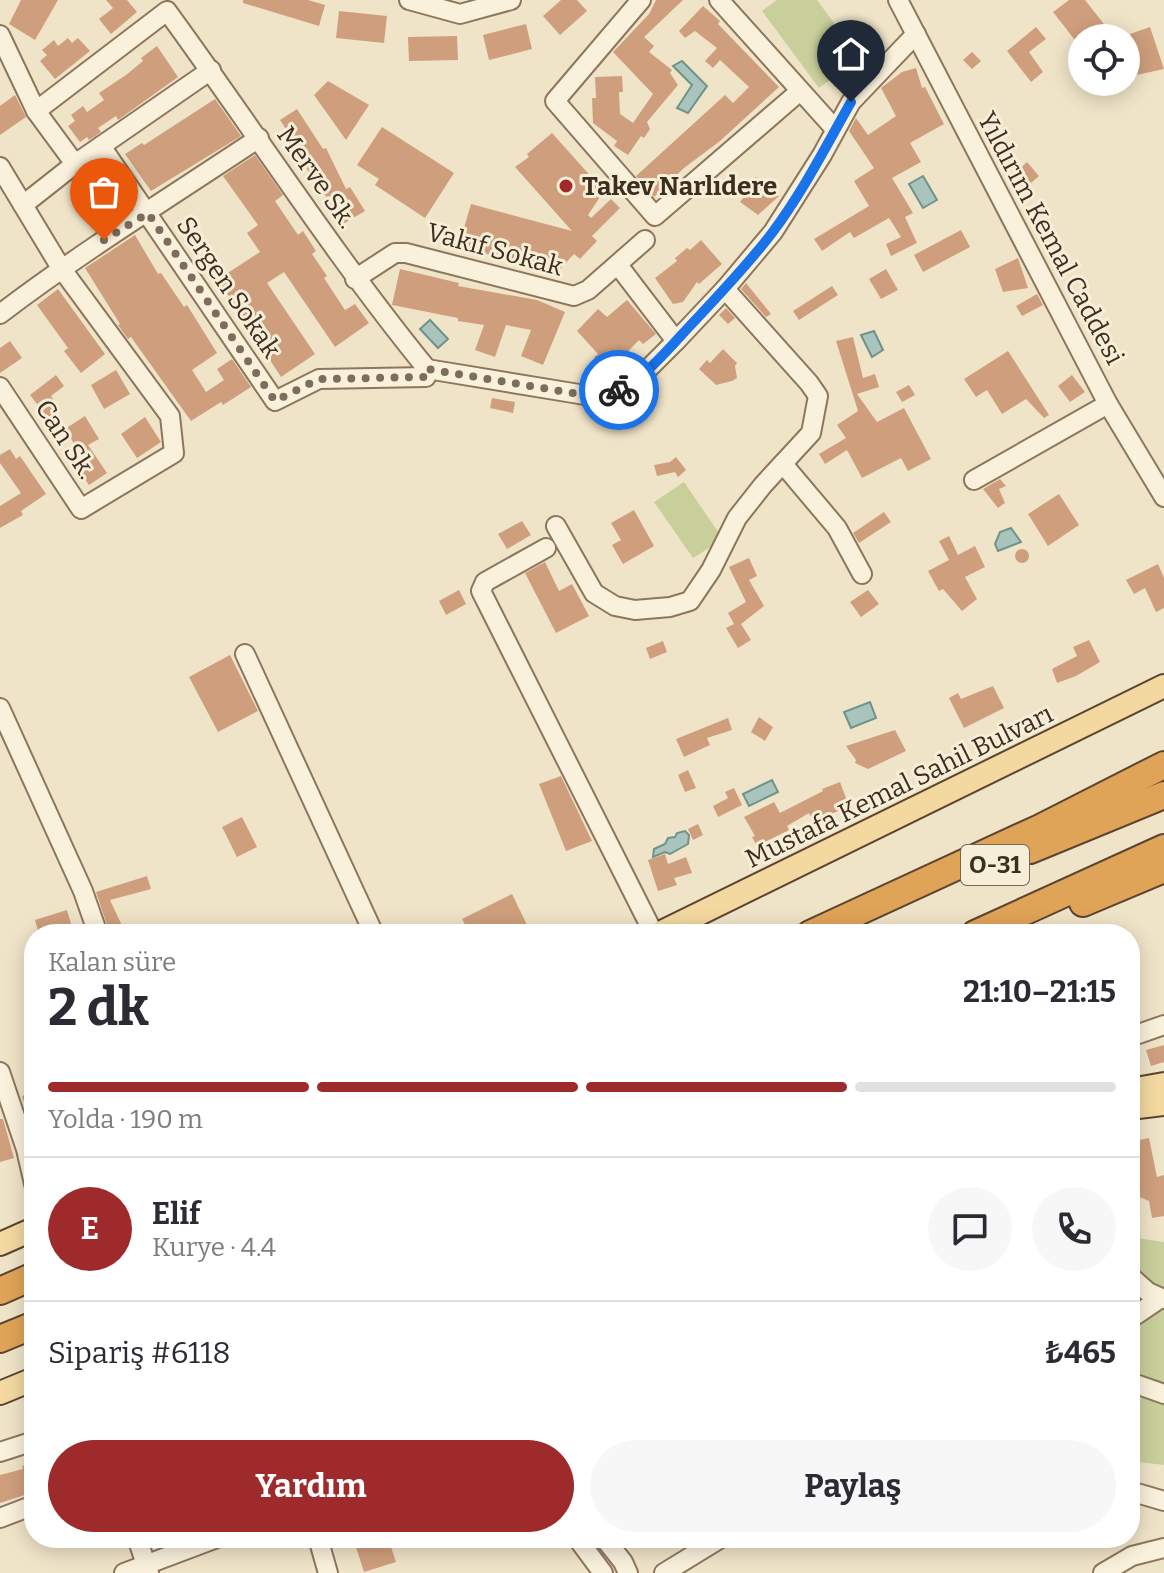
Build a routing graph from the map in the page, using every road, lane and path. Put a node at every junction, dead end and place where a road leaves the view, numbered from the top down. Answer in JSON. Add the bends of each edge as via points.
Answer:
{"nodes":[{"id":1,"x":409,"y":0,"type":"edge"},
{"id":2,"x":511,"y":0,"type":"edge"},
{"id":3,"x":641,"y":0,"type":"edge"},
{"id":4,"x":719,"y":0,"type":"edge"},
{"id":5,"x":898,"y":0,"type":"edge"},
{"id":6,"x":916,"y":34,"type":"junction"},
{"id":7,"x":0,"y":35,"type":"edge"},
{"id":8,"x":211,"y":70,"type":"junction"},
{"id":9,"x":799,"y":92,"type":"junction"},
{"id":10,"x":36,"y":111,"type":"junction"},
{"id":11,"x":835,"y":129,"type":"junction"},
{"id":12,"x":259,"y":138,"type":"junction"},
{"id":13,"x":101,"y":146,"type":"junction"},
{"id":14,"x":75,"y":164,"type":"junction"},
{"id":15,"x":0,"y":167,"type":"edge"},
{"id":16,"x":23,"y":205,"type":"junction"},
{"id":17,"x":148,"y":213,"type":"junction"},
{"id":18,"x":645,"y":240,"type":"dead end"},
{"id":19,"x":618,"y":265,"type":"junction"},
{"id":20,"x":61,"y":268,"type":"junction"},
{"id":21,"x":355,"y":279,"type":"junction"},
{"id":22,"x":725,"y":289,"type":"junction"},
{"id":23,"x":0,"y":314,"type":"edge"},
{"id":24,"x":676,"y":341,"type":"junction"},
{"id":25,"x":427,"y":369,"type":"junction"},
{"id":26,"x":0,"y":387,"type":"edge"},
{"id":27,"x":1108,"y":404,"type":"junction"},
{"id":28,"x":783,"y":464,"type":"junction"},
{"id":29,"x":1157,"y":464,"type":"edge"},
{"id":30,"x":974,"y":480,"type":"dead end"},
{"id":31,"x":1164,"y":497,"type":"edge"},
{"id":32,"x":556,"y":526,"type":"dead end"},
{"id":33,"x":546,"y":548,"type":"dead end"},
{"id":34,"x":862,"y":574,"type":"dead end"},
{"id":35,"x":245,"y":654,"type":"dead end"},
{"id":36,"x":1164,"y":686,"type":"edge"},
{"id":37,"x":0,"y":708,"type":"edge"},
{"id":38,"x":1164,"y":765,"type":"edge"},
{"id":39,"x":1164,"y":795,"type":"edge"},
{"id":40,"x":1164,"y":848,"type":"edge"},
{"id":41,"x":1164,"y":869,"type":"edge"},
{"id":42,"x":95,"y":924,"type":"edge"},
{"id":43,"x":369,"y":924,"type":"edge"},
{"id":44,"x":651,"y":924,"type":"edge"},
{"id":45,"x":676,"y":924,"type":"edge"},
{"id":46,"x":832,"y":924,"type":"edge"},
{"id":47,"x":850,"y":924,"type":"edge"},
{"id":48,"x":998,"y":924,"type":"edge"},
{"id":49,"x":1031,"y":924,"type":"edge"},
{"id":50,"x":1164,"y":1025,"type":"edge"},
{"id":51,"x":1140,"y":1033,"type":"edge"},
{"id":52,"x":0,"y":1072,"type":"edge"},
{"id":53,"x":1164,"y":1084,"type":"edge"},
{"id":54,"x":1140,"y":1088,"type":"edge"},
{"id":55,"x":1164,"y":1104,"type":"edge"},
{"id":56,"x":1140,"y":1107,"type":"edge"},
{"id":57,"x":24,"y":1143,"type":"edge"},
{"id":58,"x":24,"y":1233,"type":"edge"},
{"id":59,"x":0,"y":1244,"type":"edge"},
{"id":60,"x":24,"y":1280,"type":"edge"},
{"id":61,"x":1140,"y":1285,"type":"edge"},
{"id":62,"x":0,"y":1291,"type":"edge"},
{"id":63,"x":1163,"y":1298,"type":"edge"},
{"id":64,"x":1140,"y":1313,"type":"edge"},
{"id":65,"x":24,"y":1329,"type":"edge"},
{"id":66,"x":0,"y":1339,"type":"edge"},
{"id":67,"x":24,"y":1383,"type":"edge"},
{"id":68,"x":1140,"y":1386,"type":"edge"},
{"id":69,"x":0,"y":1393,"type":"edge"},
{"id":70,"x":1164,"y":1394,"type":"edge"},
{"id":71,"x":24,"y":1399,"type":"edge"},
{"id":72,"x":0,"y":1407,"type":"edge"},
{"id":73,"x":24,"y":1444,"type":"edge"},
{"id":74,"x":0,"y":1452,"type":"edge"},
{"id":75,"x":1140,"y":1494,"type":"edge"},
{"id":76,"x":1164,"y":1501,"type":"edge"},
{"id":77,"x":24,"y":1509,"type":"edge"},
{"id":78,"x":0,"y":1518,"type":"edge"},
{"id":79,"x":141,"y":1548,"type":"edge"},
{"id":80,"x":186,"y":1548,"type":"edge"},
{"id":81,"x":321,"y":1548,"type":"edge"},
{"id":82,"x":584,"y":1548,"type":"edge"},
{"id":83,"x":612,"y":1548,"type":"edge"},
{"id":84,"x":705,"y":1548,"type":"edge"},
{"id":85,"x":1164,"y":1548,"type":"edge"},
{"id":86,"x":148,"y":1569,"type":"edge"},
{"id":87,"x":124,"y":1573,"type":"edge"},
{"id":88,"x":328,"y":1573,"type":"edge"},
{"id":89,"x":603,"y":1573,"type":"edge"},
{"id":90,"x":628,"y":1573,"type":"edge"},
{"id":91,"x":665,"y":1573,"type":"edge"},
{"id":92,"x":1103,"y":1573,"type":"edge"}],
"edges":[{"from":1,"to":2,"type":"street","via":[[460,14]]},
{"from":3,"to":9,"type":"street","via":[[555,101],[655,216]]},
{"from":4,"to":9,"type":"street"},
{"from":5,"to":6,"type":"street","name":"Yıldırım Kemal Caddesi"},
{"from":6,"to":11,"type":"street","via":[[851,102]]},
{"from":6,"to":27,"type":"street","name":"Yıldırım Kemal Caddesi"},
{"from":7,"to":10,"type":"street"},
{"from":8,"to":10,"type":"street","name":"Merve Sk.","via":[[167,11]]},
{"from":8,"to":12,"type":"street","name":"Merve Sk."},
{"from":8,"to":13,"type":"street"},
{"from":9,"to":11,"type":"street"},
{"from":10,"to":14,"type":"street"},
{"from":11,"to":22,"type":"street","via":[[773,232]]},
{"from":12,"to":17,"type":"street"},
{"from":12,"to":21,"type":"street","name":"Merve Sk."},
{"from":13,"to":14,"type":"street"},
{"from":13,"to":17,"type":"street","name":"Sergen Sokak"},
{"from":14,"to":16,"type":"street"},
{"from":15,"to":16,"type":"street"},
{"from":16,"to":20,"type":"street"},
{"from":17,"to":20,"type":"street"},
{"from":17,"to":25,"type":"street","name":"Sergen Sokak","via":[[275,401],[319,379],[426,377]]},
{"from":18,"to":19,"type":"street","name":"Vakıf Sokak"},
{"from":19,"to":21,"type":"street","name":"Vakıf Sokak","via":[[574,296],[406,253],[395,253]]},
{"from":19,"to":24,"type":"street"},
{"from":20,"to":23,"type":"street"},
{"from":20,"to":26,"type":"street","name":"Can Sk.","via":[[170,416],[174,453],[81,509]]},
{"from":21,"to":25,"type":"street","name":"Merve Sk."},
{"from":22,"to":24,"type":"street"},
{"from":22,"to":28,"type":"street","via":[[818,396],[811,433]]},
{"from":24,"to":25,"type":"street","via":[[621,390],[585,395]]},
{"from":27,"to":29,"type":"street","name":"Yıldırım Kemal Caddesi"},
{"from":27,"to":30,"type":"street"},
{"from":28,"to":32,"type":"street","via":[[737,518],[690,601],[670,607],[635,610],[594,593]]},
{"from":28,"to":34,"type":"street","via":[[837,528]]},
{"from":29,"to":31,"type":"street","name":"Yıldırım Kemal Caddesi"},
{"from":33,"to":44,"type":"street","via":[[485,582],[481,591]]},
{"from":35,"to":43,"type":"street"},
{"from":36,"to":45,"type":"main road","name":"Mustafa Kemal Sahil Bulvarı"},
{"from":37,"to":42,"type":"street"},
{"from":38,"to":46,"type":"highway"},
{"from":39,"to":47,"type":"highway","number":"O-31"},
{"from":40,"to":48,"type":"highway","number":"O-31"},
{"from":41,"to":49,"type":"highway"},
{"from":50,"to":51,"type":"street"},
{"from":52,"to":57,"type":"street"},
{"from":53,"to":54,"type":"main road"},
{"from":55,"to":56,"type":"main road"},
{"from":58,"to":59,"type":"main road"},
{"from":60,"to":62,"type":"highway"},
{"from":61,"to":63,"type":"street"},
{"from":63,"to":64,"type":"street"},
{"from":65,"to":66,"type":"highway"},
{"from":67,"to":69,"type":"main road"},
{"from":68,"to":70,"type":"street"},
{"from":71,"to":72,"type":"main road"},
{"from":73,"to":74,"type":"street"},
{"from":75,"to":76,"type":"street"},
{"from":77,"to":78,"type":"street"},
{"from":79,"to":86,"type":"street"},
{"from":80,"to":86,"type":"street"},
{"from":81,"to":88,"type":"street"},
{"from":82,"to":89,"type":"street"},
{"from":83,"to":90,"type":"street"},
{"from":84,"to":91,"type":"street"},
{"from":85,"to":92,"type":"street","via":[[1132,1556]]},
{"from":86,"to":87,"type":"street"}]}
